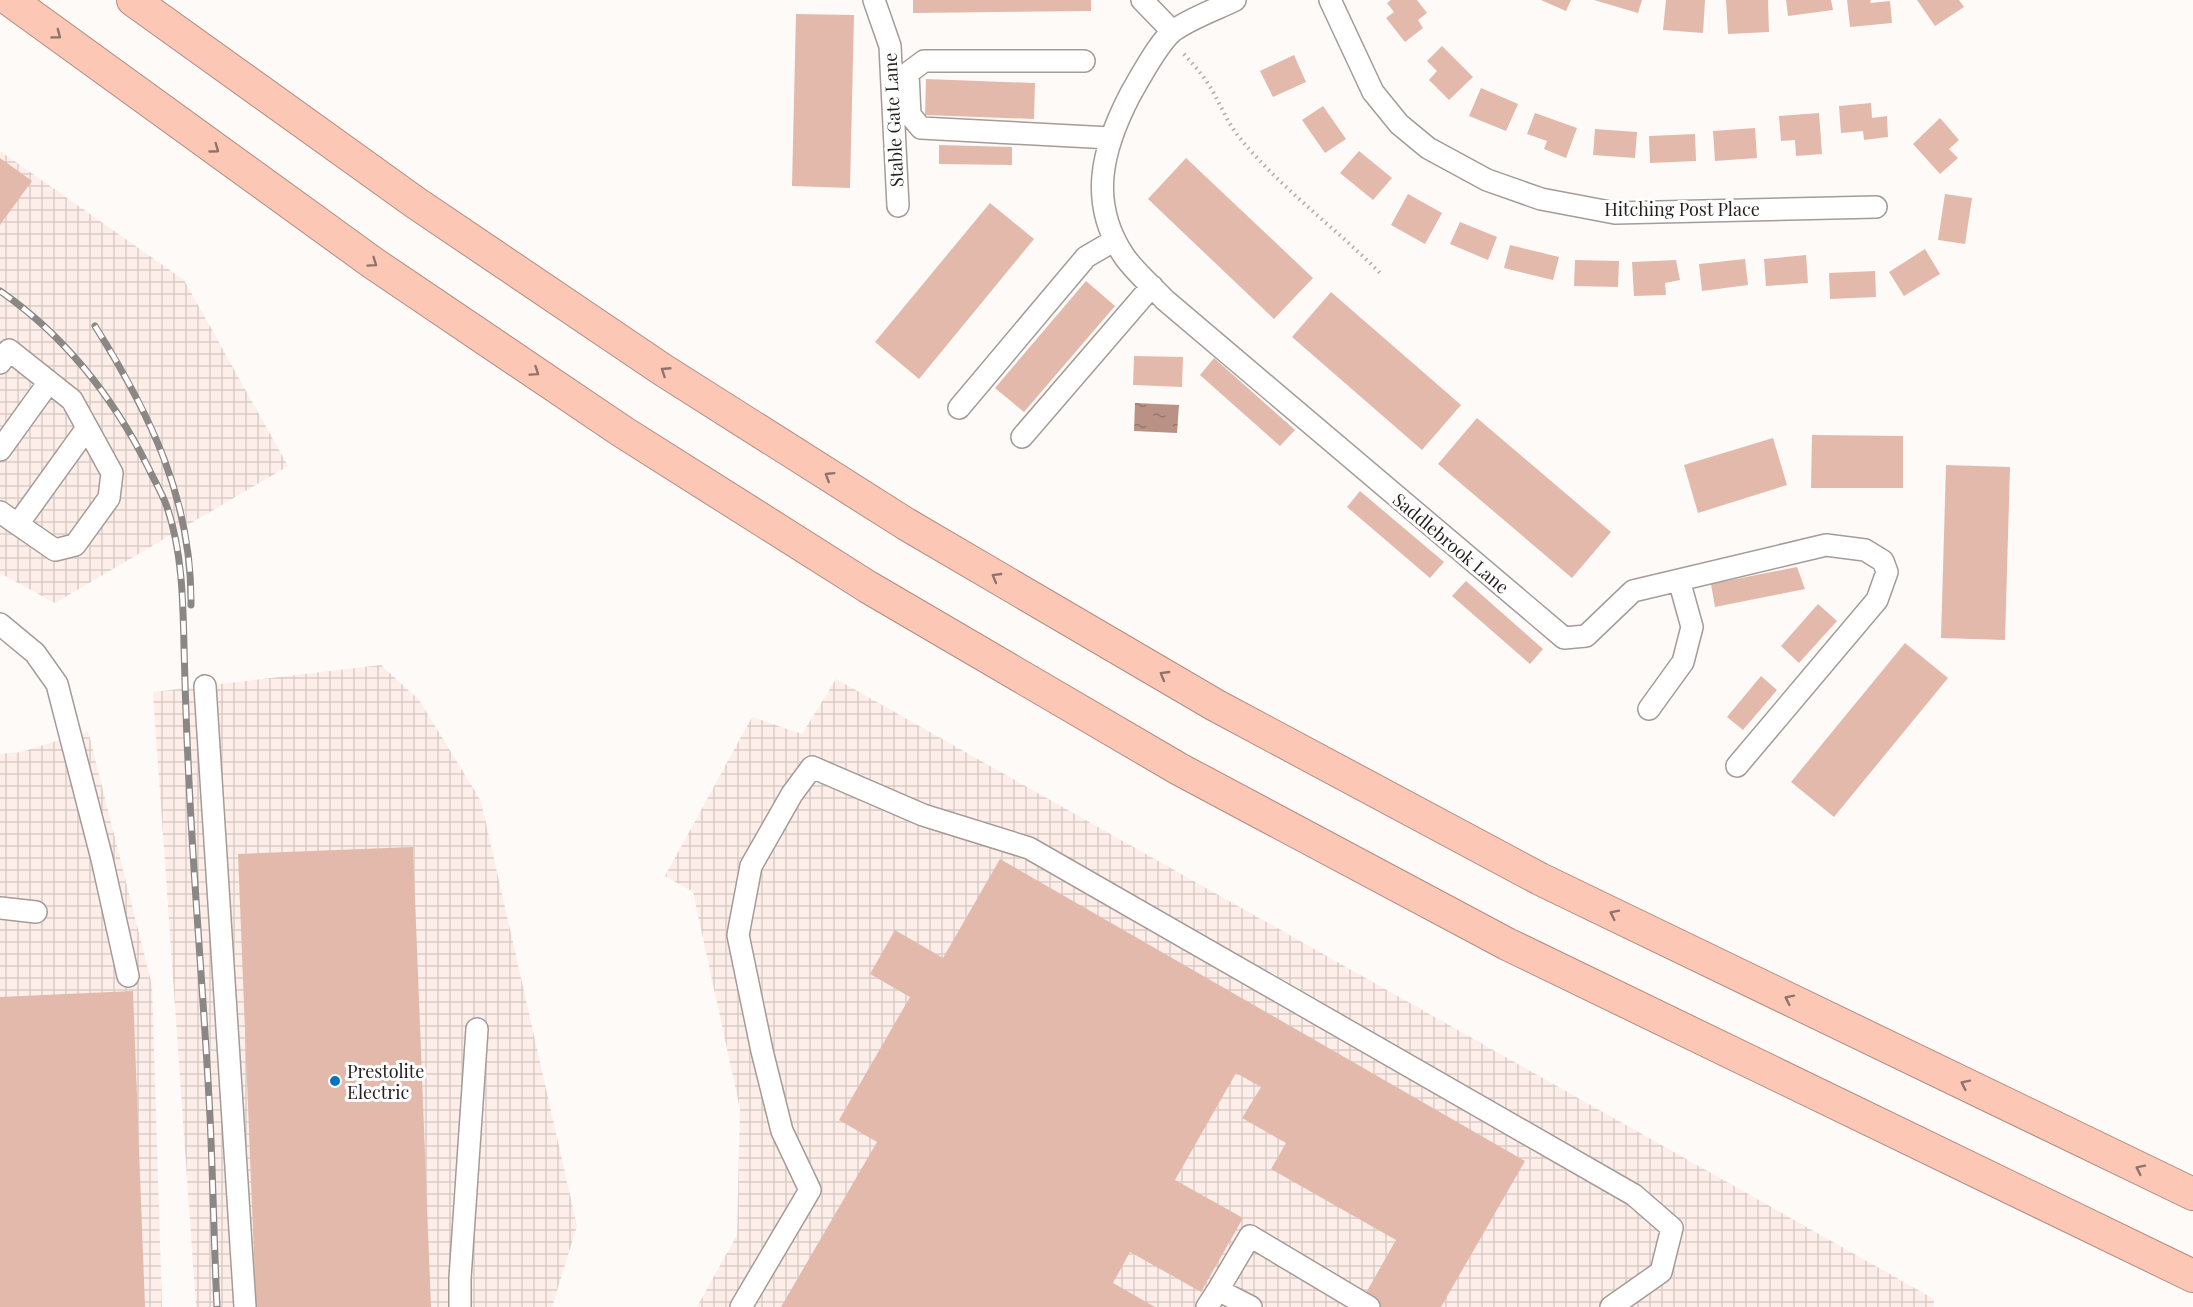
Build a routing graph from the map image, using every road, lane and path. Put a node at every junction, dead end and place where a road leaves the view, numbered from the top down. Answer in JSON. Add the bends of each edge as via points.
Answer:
{"nodes":[{"id":1,"x":10,"y":0,"type":"edge"},
{"id":2,"x":133,"y":0,"type":"edge"},
{"id":3,"x":874,"y":0,"type":"edge"},
{"id":4,"x":1142,"y":0,"type":"edge"},
{"id":5,"x":1235,"y":0,"type":"edge"},
{"id":6,"x":1330,"y":0,"type":"edge"},
{"id":7,"x":1172,"y":31,"type":"junction"},
{"id":8,"x":1184,"y":54,"type":"dead end"},
{"id":9,"x":1084,"y":61,"type":"dead end"},
{"id":10,"x":1110,"y":138,"type":"junction"},
{"id":11,"x":898,"y":206,"type":"dead end"},
{"id":12,"x":1876,"y":207,"type":"dead end"},
{"id":13,"x":1115,"y":240,"type":"junction"},
{"id":14,"x":1381,"y":274,"type":"dead end"},
{"id":15,"x":1152,"y":286,"type":"junction"},
{"id":16,"x":0,"y":363,"type":"edge"},
{"id":17,"x":49,"y":382,"type":"junction"},
{"id":18,"x":959,"y":408,"type":"dead end"},
{"id":19,"x":87,"y":428,"type":"junction"},
{"id":20,"x":1022,"y":437,"type":"dead end"},
{"id":21,"x":0,"y":450,"type":"edge"},
{"id":22,"x":0,"y":512,"type":"edge"},
{"id":23,"x":18,"y":524,"type":"junction"},
{"id":24,"x":1679,"y":580,"type":"junction"},
{"id":25,"x":0,"y":624,"type":"edge"},
{"id":26,"x":205,"y":686,"type":"dead end"},
{"id":27,"x":1649,"y":709,"type":"dead end"},
{"id":28,"x":1737,"y":766,"type":"dead end"},
{"id":29,"x":0,"y":908,"type":"edge"},
{"id":30,"x":36,"y":912,"type":"dead end"},
{"id":31,"x":128,"y":976,"type":"dead end"},
{"id":32,"x":477,"y":1029,"type":"dead end"},
{"id":33,"x":2193,"y":1194,"type":"edge"},
{"id":34,"x":2193,"y":1276,"type":"edge"},
{"id":35,"x":1212,"y":1298,"type":"edge"},
{"id":36,"x":245,"y":1307,"type":"edge"},
{"id":37,"x":460,"y":1307,"type":"edge"},
{"id":38,"x":741,"y":1307,"type":"edge"},
{"id":39,"x":1251,"y":1307,"type":"edge"},
{"id":40,"x":1369,"y":1307,"type":"edge"},
{"id":41,"x":1611,"y":1307,"type":"edge"}],
"edges":[{"from":1,"to":34,"type":"highway","one_way":true,"via":[[373,263],[623,432],[868,587],[1119,734],[1507,944]]},
{"from":33,"to":2,"type":"highway","one_way":true,"via":[[1540,879],[1215,705],[906,524],[663,370],[416,203]]},
{"from":3,"to":11,"type":"street","name":"Stable Gate Lane","via":[[890,46]]},
{"from":4,"to":7,"type":"street"},
{"from":5,"to":7,"type":"street","name":"Saddlebrook Lane"},
{"from":6,"to":12,"type":"street","name":"Hitching Post Place","via":[[1374,93],[1400,124],[1428,148],[1487,180],[1541,199],[1615,213]]},
{"from":7,"to":10,"type":"street","name":"Saddlebrook Lane","via":[[1137,82]]},
{"from":8,"to":14,"type":"path","via":[[1207,82],[1238,135],[1264,166]]},
{"from":9,"to":10,"type":"street","via":[[924,61],[908,73],[910,115],[921,128]]},
{"from":10,"to":13,"type":"street","name":"Saddlebrook Lane","via":[[1104,159],[1103,200]]},
{"from":13,"to":15,"type":"street","name":"Saddlebrook Lane","via":[[1125,258]]},
{"from":13,"to":18,"type":"street","via":[[1086,256]]},
{"from":15,"to":20,"type":"street"},
{"from":15,"to":24,"type":"street","name":"Saddlebrook Lane","via":[[1564,638],[1586,636],[1632,591]]},
{"from":16,"to":17,"type":"street","via":[[9,350]]},
{"from":17,"to":19,"type":"street","via":[[72,400]]},
{"from":17,"to":21,"type":"street"},
{"from":19,"to":23,"type":"street"},
{"from":19,"to":23,"type":"street","via":[[112,473],[109,498],[75,545],[55,550]]},
{"from":22,"to":23,"type":"street"},
{"from":24,"to":27,"type":"street","via":[[1692,627],[1683,662]]},
{"from":24,"to":28,"type":"street","name":"Saddlebrook Lane","via":[[1826,545],[1865,550],[1883,561],[1887,572],[1877,600]]},
{"from":25,"to":31,"type":"street","via":[[35,653],[57,684]]},
{"from":26,"to":36,"type":"street"},
{"from":29,"to":30,"type":"street"},
{"from":32,"to":37,"type":"street"},
{"from":35,"to":39,"type":"street"},
{"from":35,"to":40,"type":"street","via":[[1250,1236]]},
{"from":38,"to":41,"type":"street","via":[[810,1190],[782,1131],[738,935],[751,866],[812,767],[923,816],[1029,848],[1634,1195],[1672,1228],[1660,1272]]}]}
